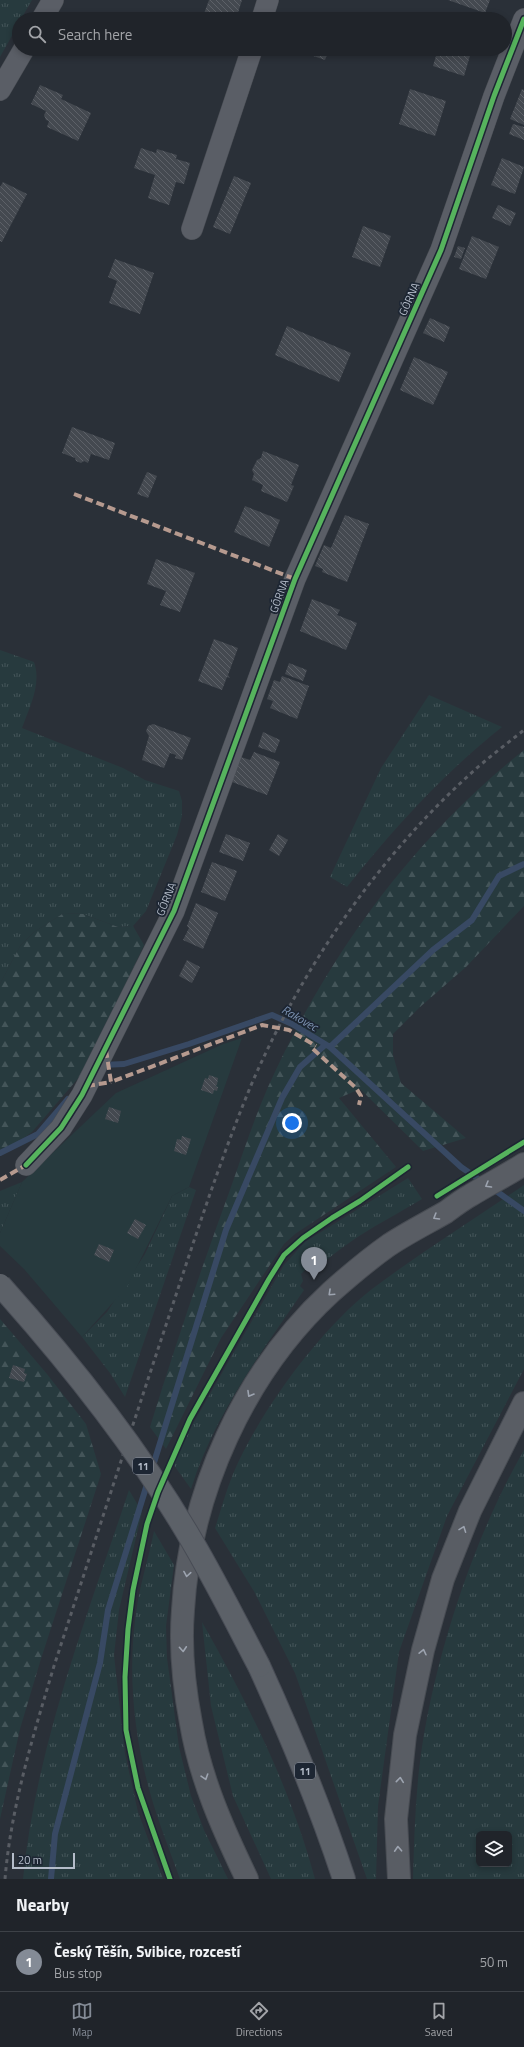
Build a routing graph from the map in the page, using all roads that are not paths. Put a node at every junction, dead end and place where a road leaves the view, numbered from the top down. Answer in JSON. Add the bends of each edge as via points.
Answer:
{"nodes":[{"id":1,"x":53,"y":0,"type":"edge"},
{"id":2,"x":268,"y":0,"type":"edge"},
{"id":3,"x":46,"y":12,"type":"edge"},
{"id":4,"x":264,"y":12,"type":"edge"},
{"id":5,"x":524,"y":18,"type":"edge"},
{"id":6,"x":512,"y":49,"type":"edge"},
{"id":7,"x":20,"y":56,"type":"edge"},
{"id":8,"x":250,"y":56,"type":"edge"},
{"id":9,"x":509,"y":56,"type":"edge"},
{"id":10,"x":0,"y":90,"type":"edge"},
{"id":11,"x":192,"y":229,"type":"dead end"},
{"id":12,"x":26,"y":1165,"type":"dead end"},
{"id":13,"x":516,"y":1169,"type":"edge"},
{"id":14,"x":0,"y":1285,"type":"edge"},
{"id":15,"x":524,"y":1403,"type":"edge"},
{"id":16,"x":247,"y":1879,"type":"edge"},
{"id":17,"x":344,"y":1879,"type":"edge"},
{"id":18,"x":399,"y":1879,"type":"edge"}],
"edges":[{"from":1,"to":3,"type":"street"},
{"from":2,"to":4,"type":"street"},
{"from":5,"to":6,"type":"street","name":"GÓRNA"},
{"from":7,"to":10,"type":"street"},
{"from":8,"to":11,"type":"street"},
{"from":9,"to":12,"type":"street","name":"GÓRNA","via":[[441,250],[296,579],[174,911],[82,1095],[61,1128]]},
{"from":13,"to":16,"type":"main road","one_way":true,"via":[[389,1246],[332,1292],[299,1326],[271,1361],[240,1411],[210,1482],[192,1545],[184,1597],[183,1644],[186,1686],[200,1762],[229,1840]]},
{"from":14,"to":17,"type":"main road","number":"11","bridge":true,"via":[[34,1322],[76,1376],[157,1486],[191,1540],[259,1666],[310,1783]]},
{"from":18,"to":15,"type":"main road","one_way":true,"via":[[396,1819],[405,1735],[423,1650],[444,1579],[470,1511]]}]}
